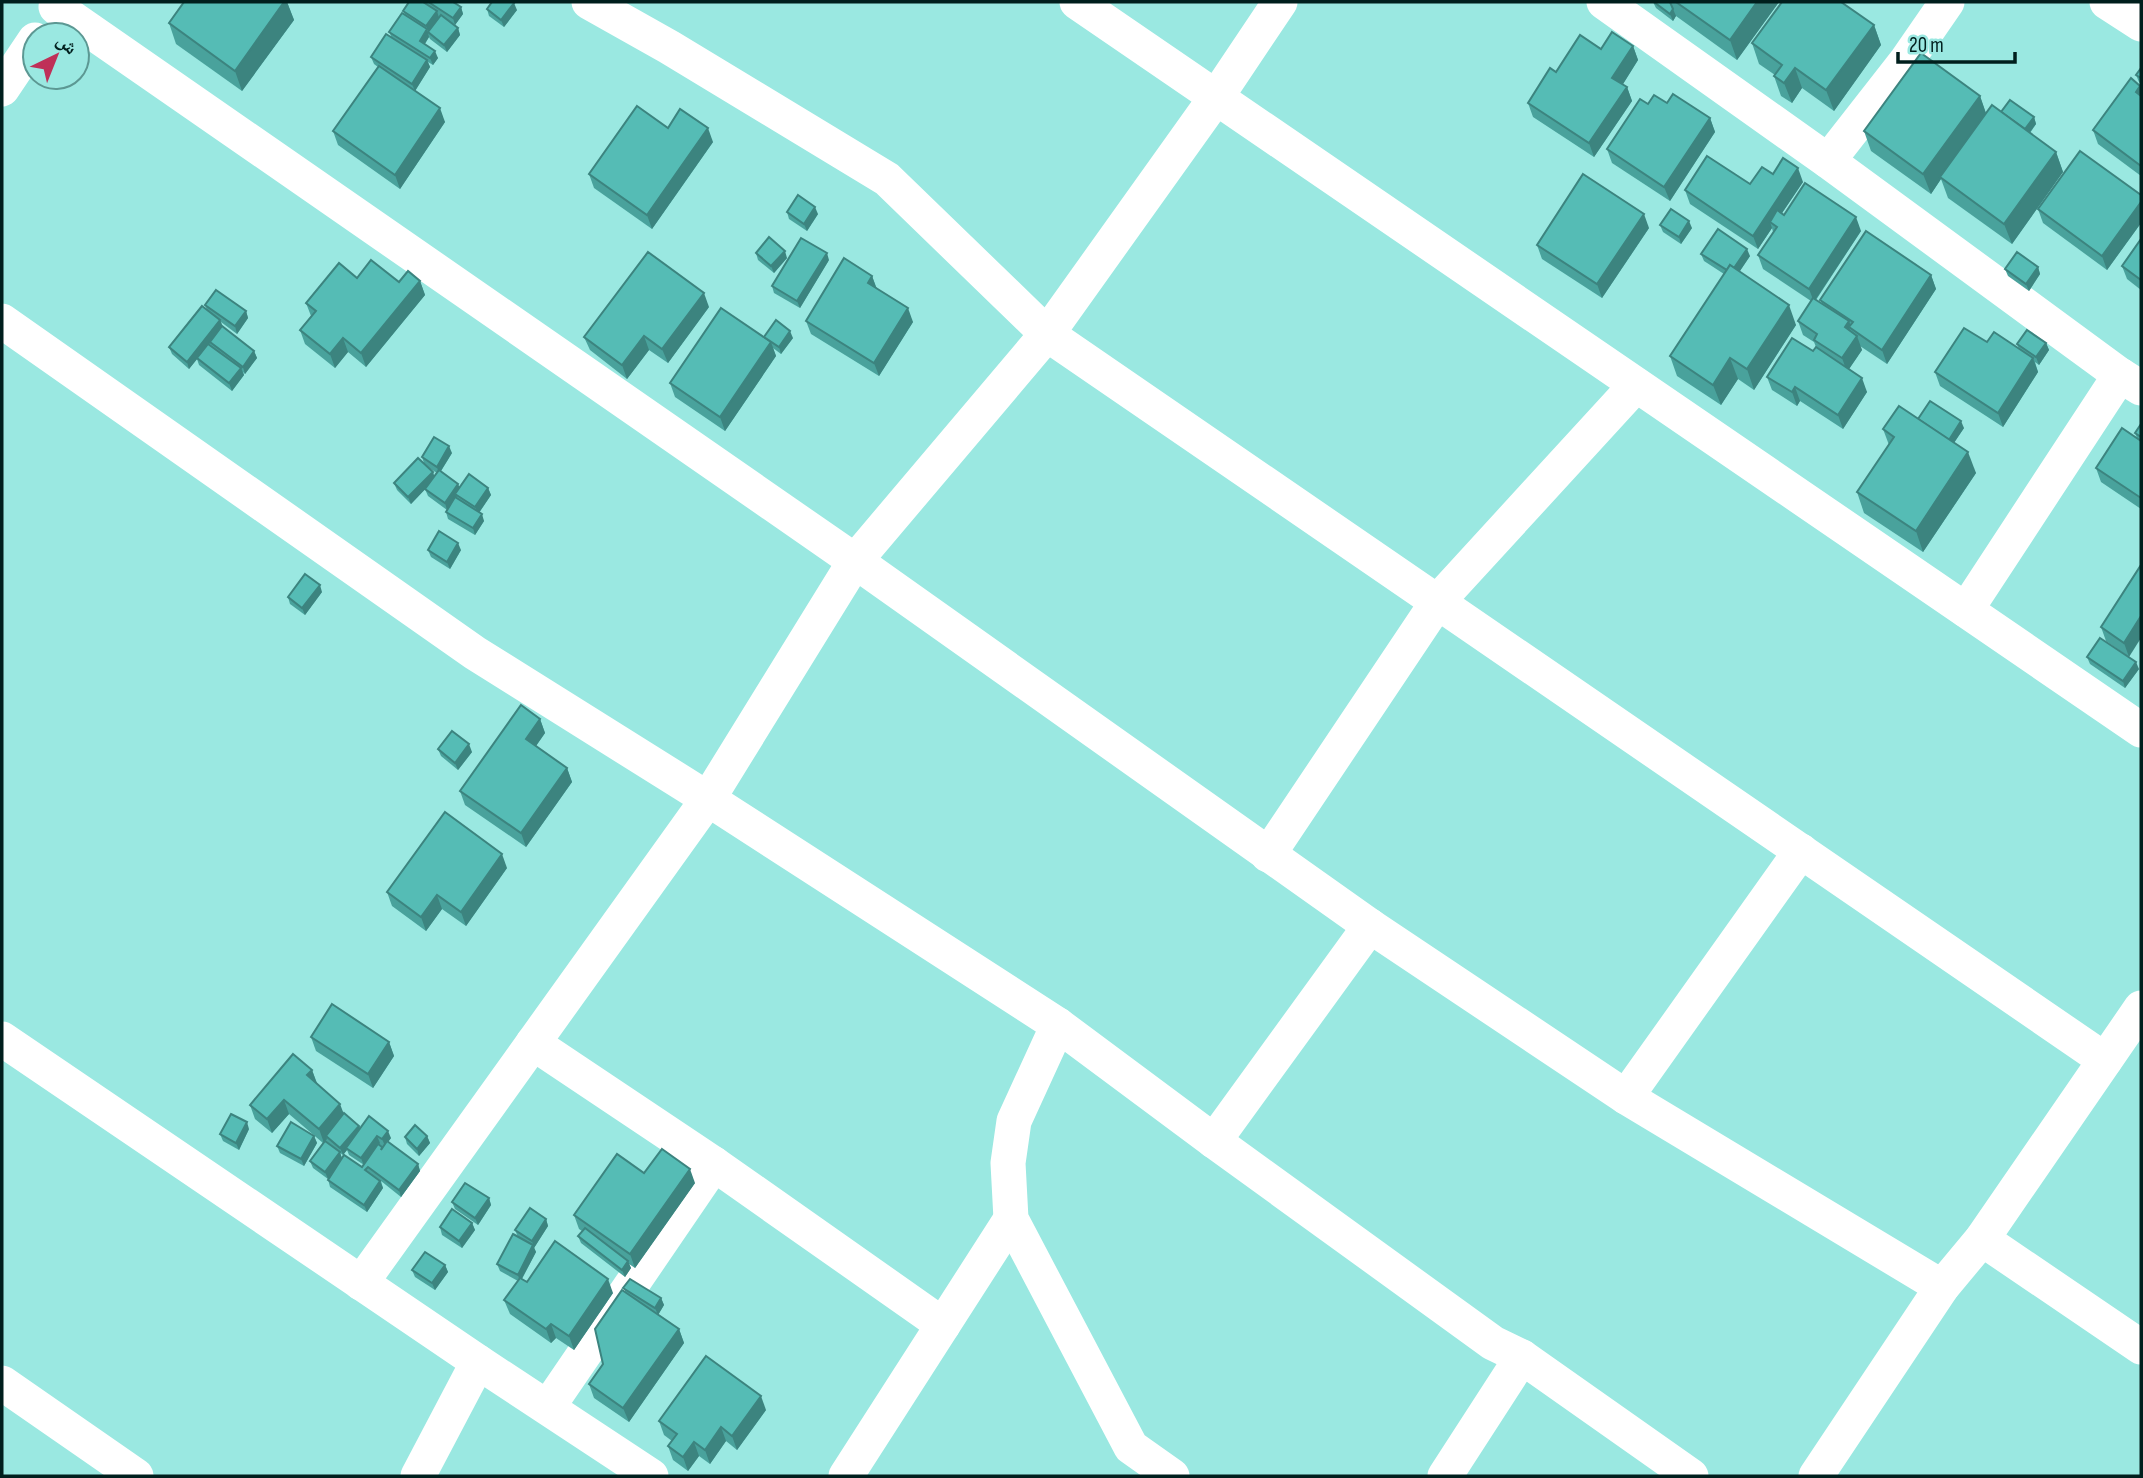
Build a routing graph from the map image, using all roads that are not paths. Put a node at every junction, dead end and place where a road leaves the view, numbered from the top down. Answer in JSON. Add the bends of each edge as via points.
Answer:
{"nodes":[{"id":1,"x":589,"y":2,"type":"edge"},
{"id":2,"x":1077,"y":2,"type":"edge"},
{"id":3,"x":1280,"y":2,"type":"edge"},
{"id":4,"x":1604,"y":2,"type":"edge"},
{"id":5,"x":1947,"y":2,"type":"edge"},
{"id":6,"x":2107,"y":2,"type":"edge"},
{"id":7,"x":51,"y":15,"type":"edge"},
{"id":8,"x":2141,"y":24,"type":"edge"},
{"id":9,"x":21,"y":61,"type":"edge"},
{"id":10,"x":2,"y":89,"type":"edge"},
{"id":11,"x":1217,"y":96,"type":"junction"},
{"id":12,"x":1828,"y":161,"type":"junction"},
{"id":13,"x":2,"y":321,"type":"edge"},
{"id":14,"x":1047,"y":334,"type":"junction"},
{"id":15,"x":2131,"y":381,"type":"edge"},
{"id":16,"x":1636,"y":385,"type":"junction"},
{"id":17,"x":855,"y":561,"type":"junction"},
{"id":18,"x":1438,"y":601,"type":"junction"},
{"id":19,"x":1966,"y":610,"type":"junction"},
{"id":20,"x":2141,"y":730,"type":"edge"},
{"id":21,"x":708,"y":799,"type":"junction"},
{"id":22,"x":1801,"y":851,"type":"junction"},
{"id":23,"x":1268,"y":855,"type":"junction"},
{"id":24,"x":1370,"y":926,"type":"junction"},
{"id":25,"x":2141,"y":1008,"type":"edge"},
{"id":26,"x":1058,"y":1025,"type":"junction"},
{"id":27,"x":2,"y":1039,"type":"edge"},
{"id":28,"x":533,"y":1043,"type":"junction"},
{"id":29,"x":2105,"y":1060,"type":"junction"},
{"id":30,"x":1626,"y":1097,"type":"junction"},
{"id":31,"x":1214,"y":1141,"type":"junction"},
{"id":32,"x":714,"y":1164,"type":"junction"},
{"id":33,"x":1011,"y":1219,"type":"junction"},
{"id":34,"x":1982,"y":1239,"type":"junction"},
{"id":35,"x":361,"y":1283,"type":"junction"},
{"id":36,"x":1942,"y":1287,"type":"junction"},
{"id":37,"x":943,"y":1325,"type":"junction"},
{"id":38,"x":2141,"y":1348,"type":"edge"},
{"id":39,"x":1522,"y":1357,"type":"junction"},
{"id":40,"x":478,"y":1362,"type":"junction"},
{"id":41,"x":2,"y":1383,"type":"edge"},
{"id":42,"x":548,"y":1407,"type":"junction"},
{"id":43,"x":136,"y":1476,"type":"edge"},
{"id":44,"x":418,"y":1476,"type":"edge"},
{"id":45,"x":651,"y":1476,"type":"edge"},
{"id":46,"x":846,"y":1476,"type":"edge"},
{"id":47,"x":1172,"y":1476,"type":"edge"},
{"id":48,"x":1445,"y":1476,"type":"edge"},
{"id":49,"x":1691,"y":1476,"type":"edge"},
{"id":50,"x":1816,"y":1476,"type":"edge"}],
"edges":[{"from":1,"to":14,"type":"street","via":[[887,179]]},
{"from":2,"to":11,"type":"street"},
{"from":3,"to":11,"type":"street"},
{"from":4,"to":12,"type":"street"},
{"from":5,"to":12,"type":"street"},
{"from":6,"to":8,"type":"street"},
{"from":7,"to":17,"type":"street"},
{"from":9,"to":10,"type":"street"},
{"from":11,"to":14,"type":"street"},
{"from":11,"to":16,"type":"street"},
{"from":12,"to":15,"type":"street"},
{"from":13,"to":21,"type":"street","via":[[475,653]]},
{"from":14,"to":17,"type":"street"},
{"from":14,"to":18,"type":"street"},
{"from":15,"to":19,"type":"street"},
{"from":16,"to":18,"type":"street"},
{"from":16,"to":19,"type":"street"},
{"from":17,"to":21,"type":"street"},
{"from":17,"to":23,"type":"street"},
{"from":18,"to":22,"type":"street"},
{"from":18,"to":23,"type":"street"},
{"from":19,"to":20,"type":"street"},
{"from":21,"to":26,"type":"street"},
{"from":21,"to":28,"type":"street"},
{"from":22,"to":29,"type":"street"},
{"from":22,"to":30,"type":"street"},
{"from":23,"to":24,"type":"street"},
{"from":24,"to":30,"type":"street"},
{"from":24,"to":31,"type":"street"},
{"from":25,"to":29,"type":"street"},
{"from":26,"to":31,"type":"street"},
{"from":26,"to":33,"type":"street","via":[[1014,1121],[1008,1163]]},
{"from":27,"to":35,"type":"street"},
{"from":28,"to":32,"type":"street"},
{"from":28,"to":35,"type":"street"},
{"from":29,"to":34,"type":"street"},
{"from":30,"to":36,"type":"street"},
{"from":31,"to":39,"type":"street","via":[[1493,1343]]},
{"from":32,"to":37,"type":"street"},
{"from":32,"to":42,"type":"street"},
{"from":33,"to":37,"type":"street"},
{"from":33,"to":47,"type":"street","via":[[1131,1447]]},
{"from":34,"to":36,"type":"street"},
{"from":34,"to":38,"type":"street"},
{"from":35,"to":40,"type":"street"},
{"from":36,"to":50,"type":"street"},
{"from":37,"to":46,"type":"street"},
{"from":39,"to":48,"type":"street"},
{"from":39,"to":49,"type":"street"},
{"from":40,"to":42,"type":"street"},
{"from":40,"to":44,"type":"street"},
{"from":41,"to":43,"type":"street"},
{"from":42,"to":45,"type":"street"}]}
